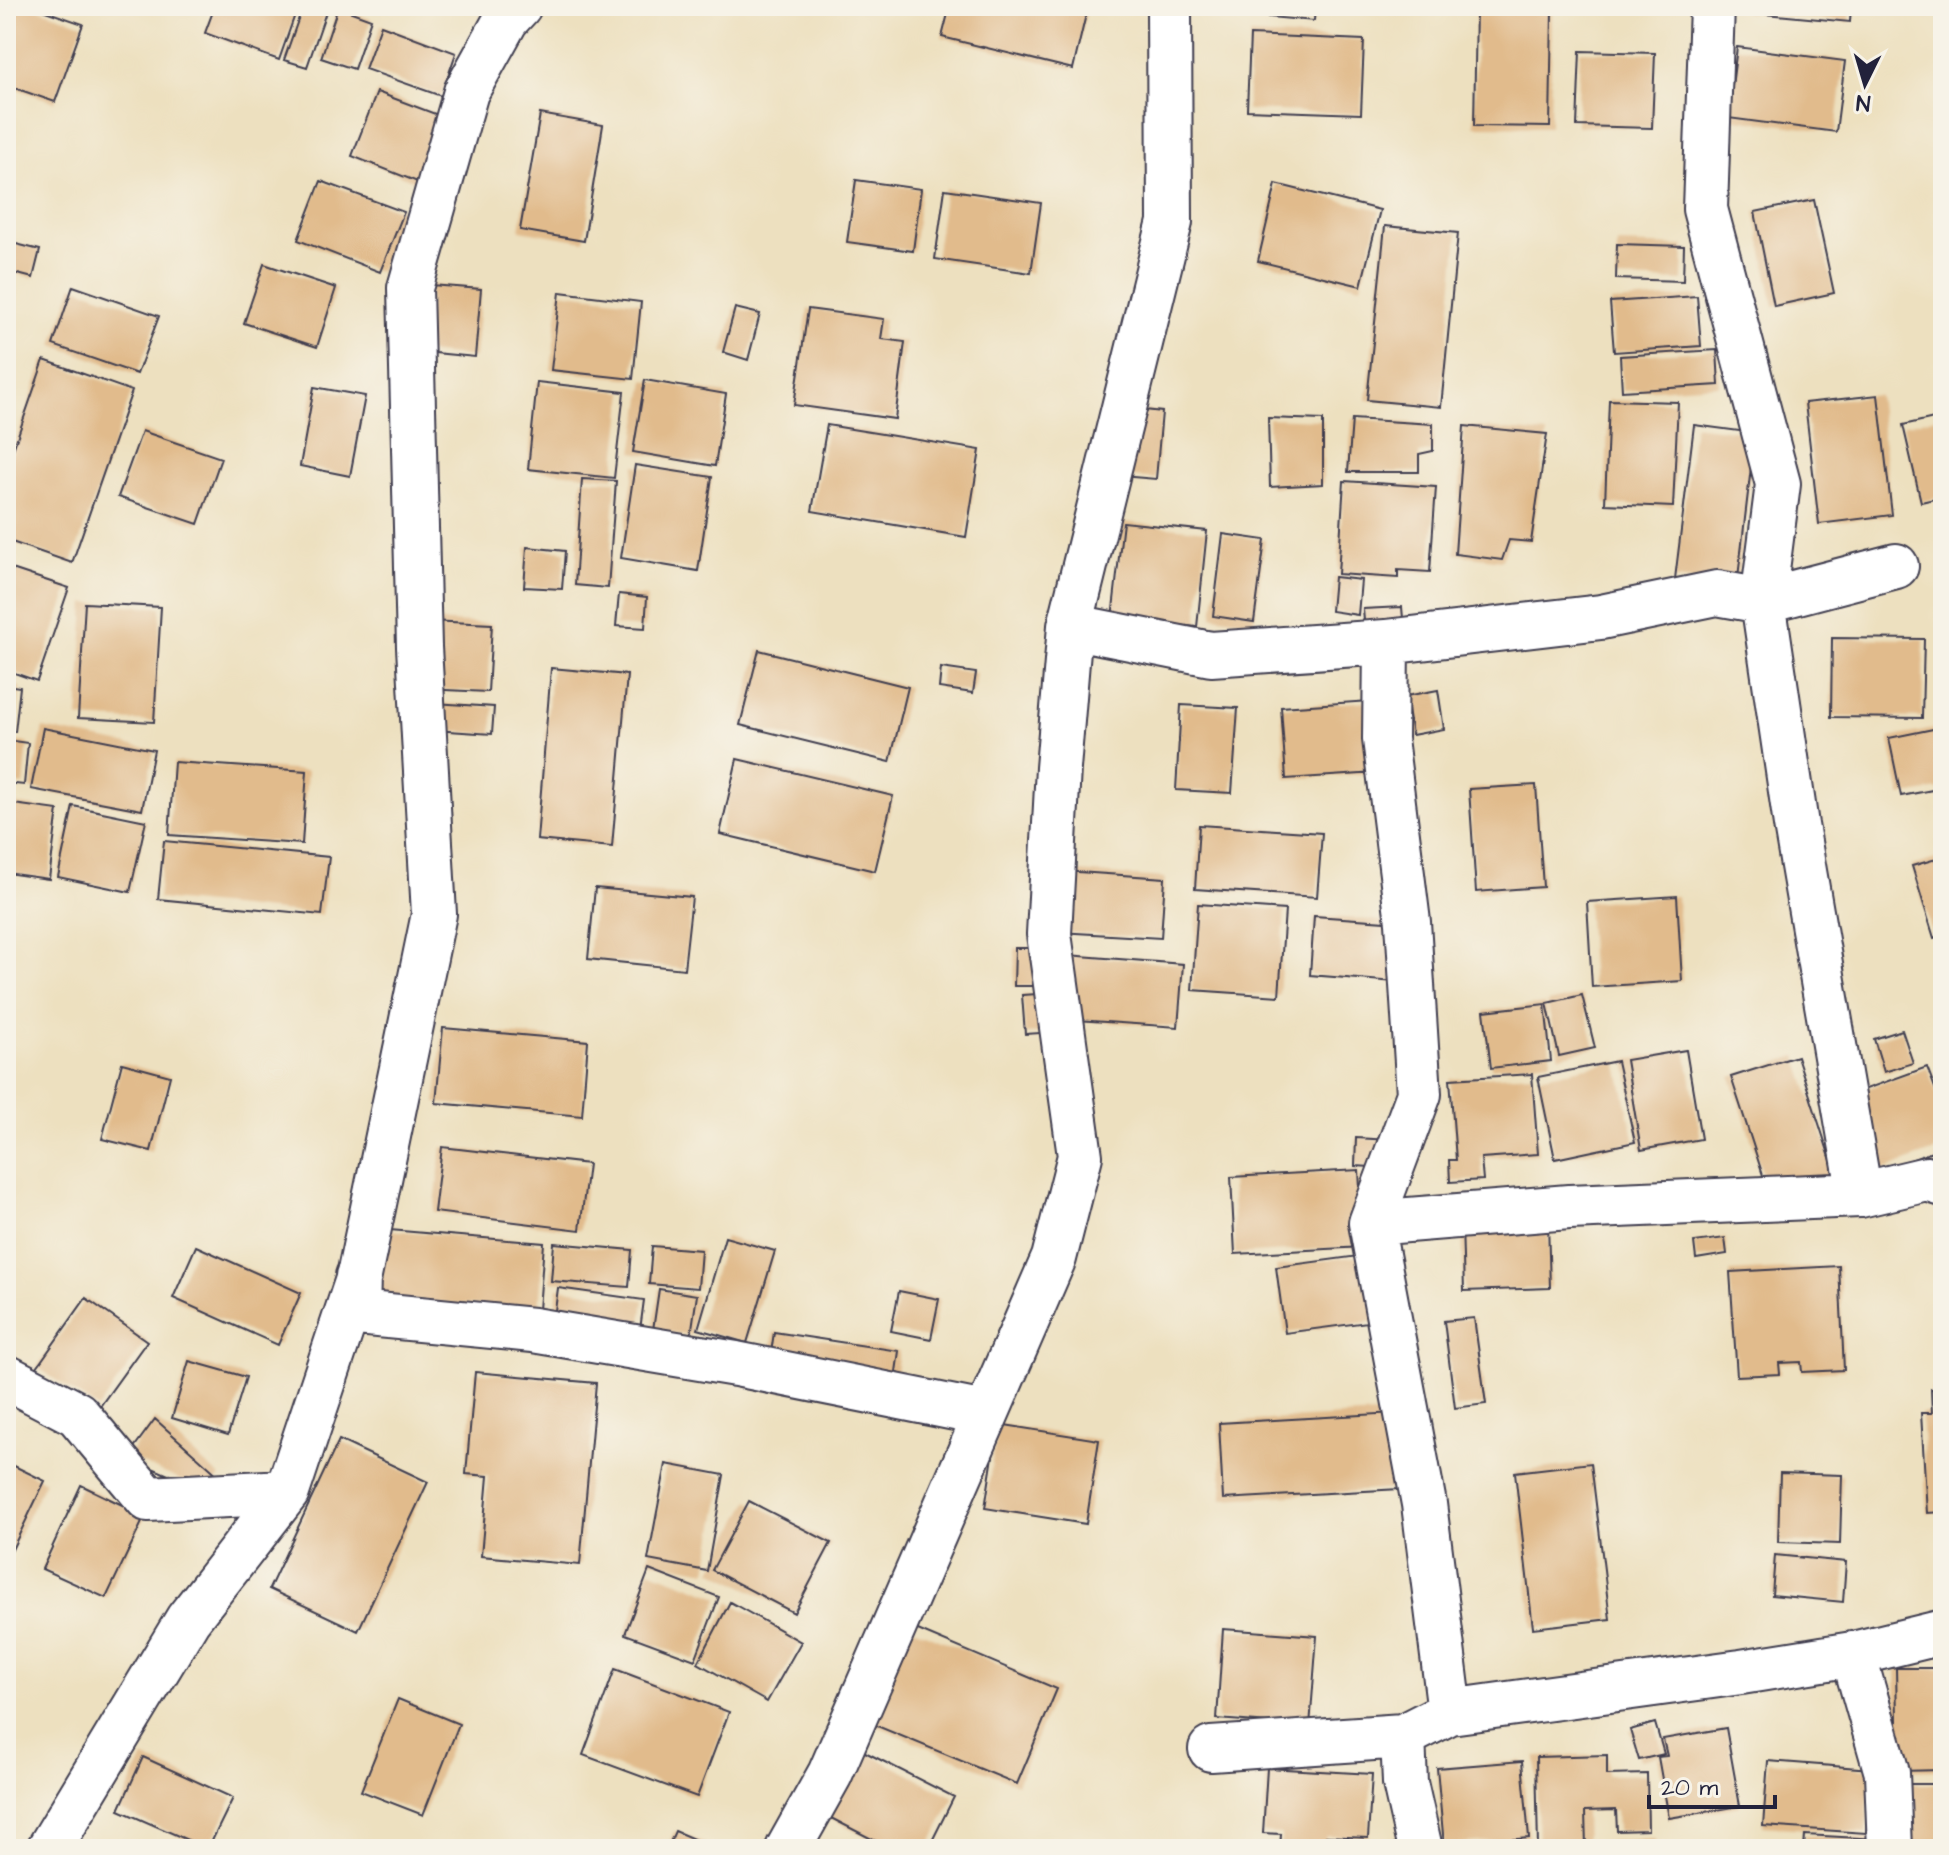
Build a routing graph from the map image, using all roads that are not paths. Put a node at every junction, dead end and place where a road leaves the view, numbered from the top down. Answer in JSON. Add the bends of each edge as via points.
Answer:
{"nodes":[{"id":1,"x":519,"y":6,"type":"edge"},
{"id":2,"x":1169,"y":6,"type":"edge"},
{"id":3,"x":1712,"y":6,"type":"edge"},
{"id":4,"x":1896,"y":566,"type":"dead end"},
{"id":5,"x":1763,"y":601,"type":"junction"},
{"id":6,"x":1070,"y":626,"type":"junction"},
{"id":7,"x":1386,"y":642,"type":"junction"},
{"id":8,"x":1943,"y":1184,"type":"edge"},
{"id":9,"x":1860,"y":1195,"type":"junction"},
{"id":10,"x":1371,"y":1223,"type":"junction"},
{"id":11,"x":359,"y":1276,"type":"junction"},
{"id":12,"x":6,"y":1377,"type":"edge"},
{"id":13,"x":985,"y":1414,"type":"junction"},
{"id":14,"x":287,"y":1492,"type":"junction"},
{"id":15,"x":1943,"y":1632,"type":"edge"},
{"id":16,"x":1853,"y":1654,"type":"junction"},
{"id":17,"x":1450,"y":1712,"type":"junction"},
{"id":18,"x":1403,"y":1736,"type":"junction"},
{"id":19,"x":1211,"y":1749,"type":"dead end"},
{"id":20,"x":49,"y":1849,"type":"edge"},
{"id":21,"x":788,"y":1849,"type":"edge"},
{"id":22,"x":1420,"y":1849,"type":"edge"},
{"id":23,"x":1890,"y":1849,"type":"edge"}],
"edges":[{"from":1,"to":11,"type":"street","via":[[466,92],[410,288],[419,647],[434,914]]},
{"from":2,"to":6,"type":"street","via":[[1170,222]]},
{"from":3,"to":5,"type":"street","via":[[1705,209],[1778,484]]},
{"from":4,"to":5,"type":"street"},
{"from":5,"to":7,"type":"street","via":[[1717,593],[1601,617]]},
{"from":5,"to":9,"type":"street"},
{"from":6,"to":7,"type":"street","via":[[1211,654]]},
{"from":6,"to":13,"type":"street","via":[[1049,934],[1080,1156],[1054,1258]]},
{"from":7,"to":10,"type":"street","via":[[1385,739],[1408,922],[1419,1094]]},
{"from":8,"to":9,"type":"street","via":[[1927,1179]]},
{"from":9,"to":10,"type":"street","via":[[1569,1207]]},
{"from":10,"to":17,"type":"street","via":[[1424,1504]]},
{"from":11,"to":13,"type":"street","via":[[357,1313],[533,1330]]},
{"from":11,"to":14,"type":"street"},
{"from":12,"to":14,"type":"street","via":[[77,1414],[148,1499]]},
{"from":13,"to":21,"type":"street","via":[[830,1774]]},
{"from":14,"to":20,"type":"street","via":[[188,1619]]},
{"from":15,"to":16,"type":"street"},
{"from":16,"to":17,"type":"street"},
{"from":16,"to":23,"type":"street","via":[[1887,1773]]},
{"from":17,"to":18,"type":"street"},
{"from":18,"to":19,"type":"street"},
{"from":18,"to":22,"type":"street","via":[[1405,1783]]}]}
